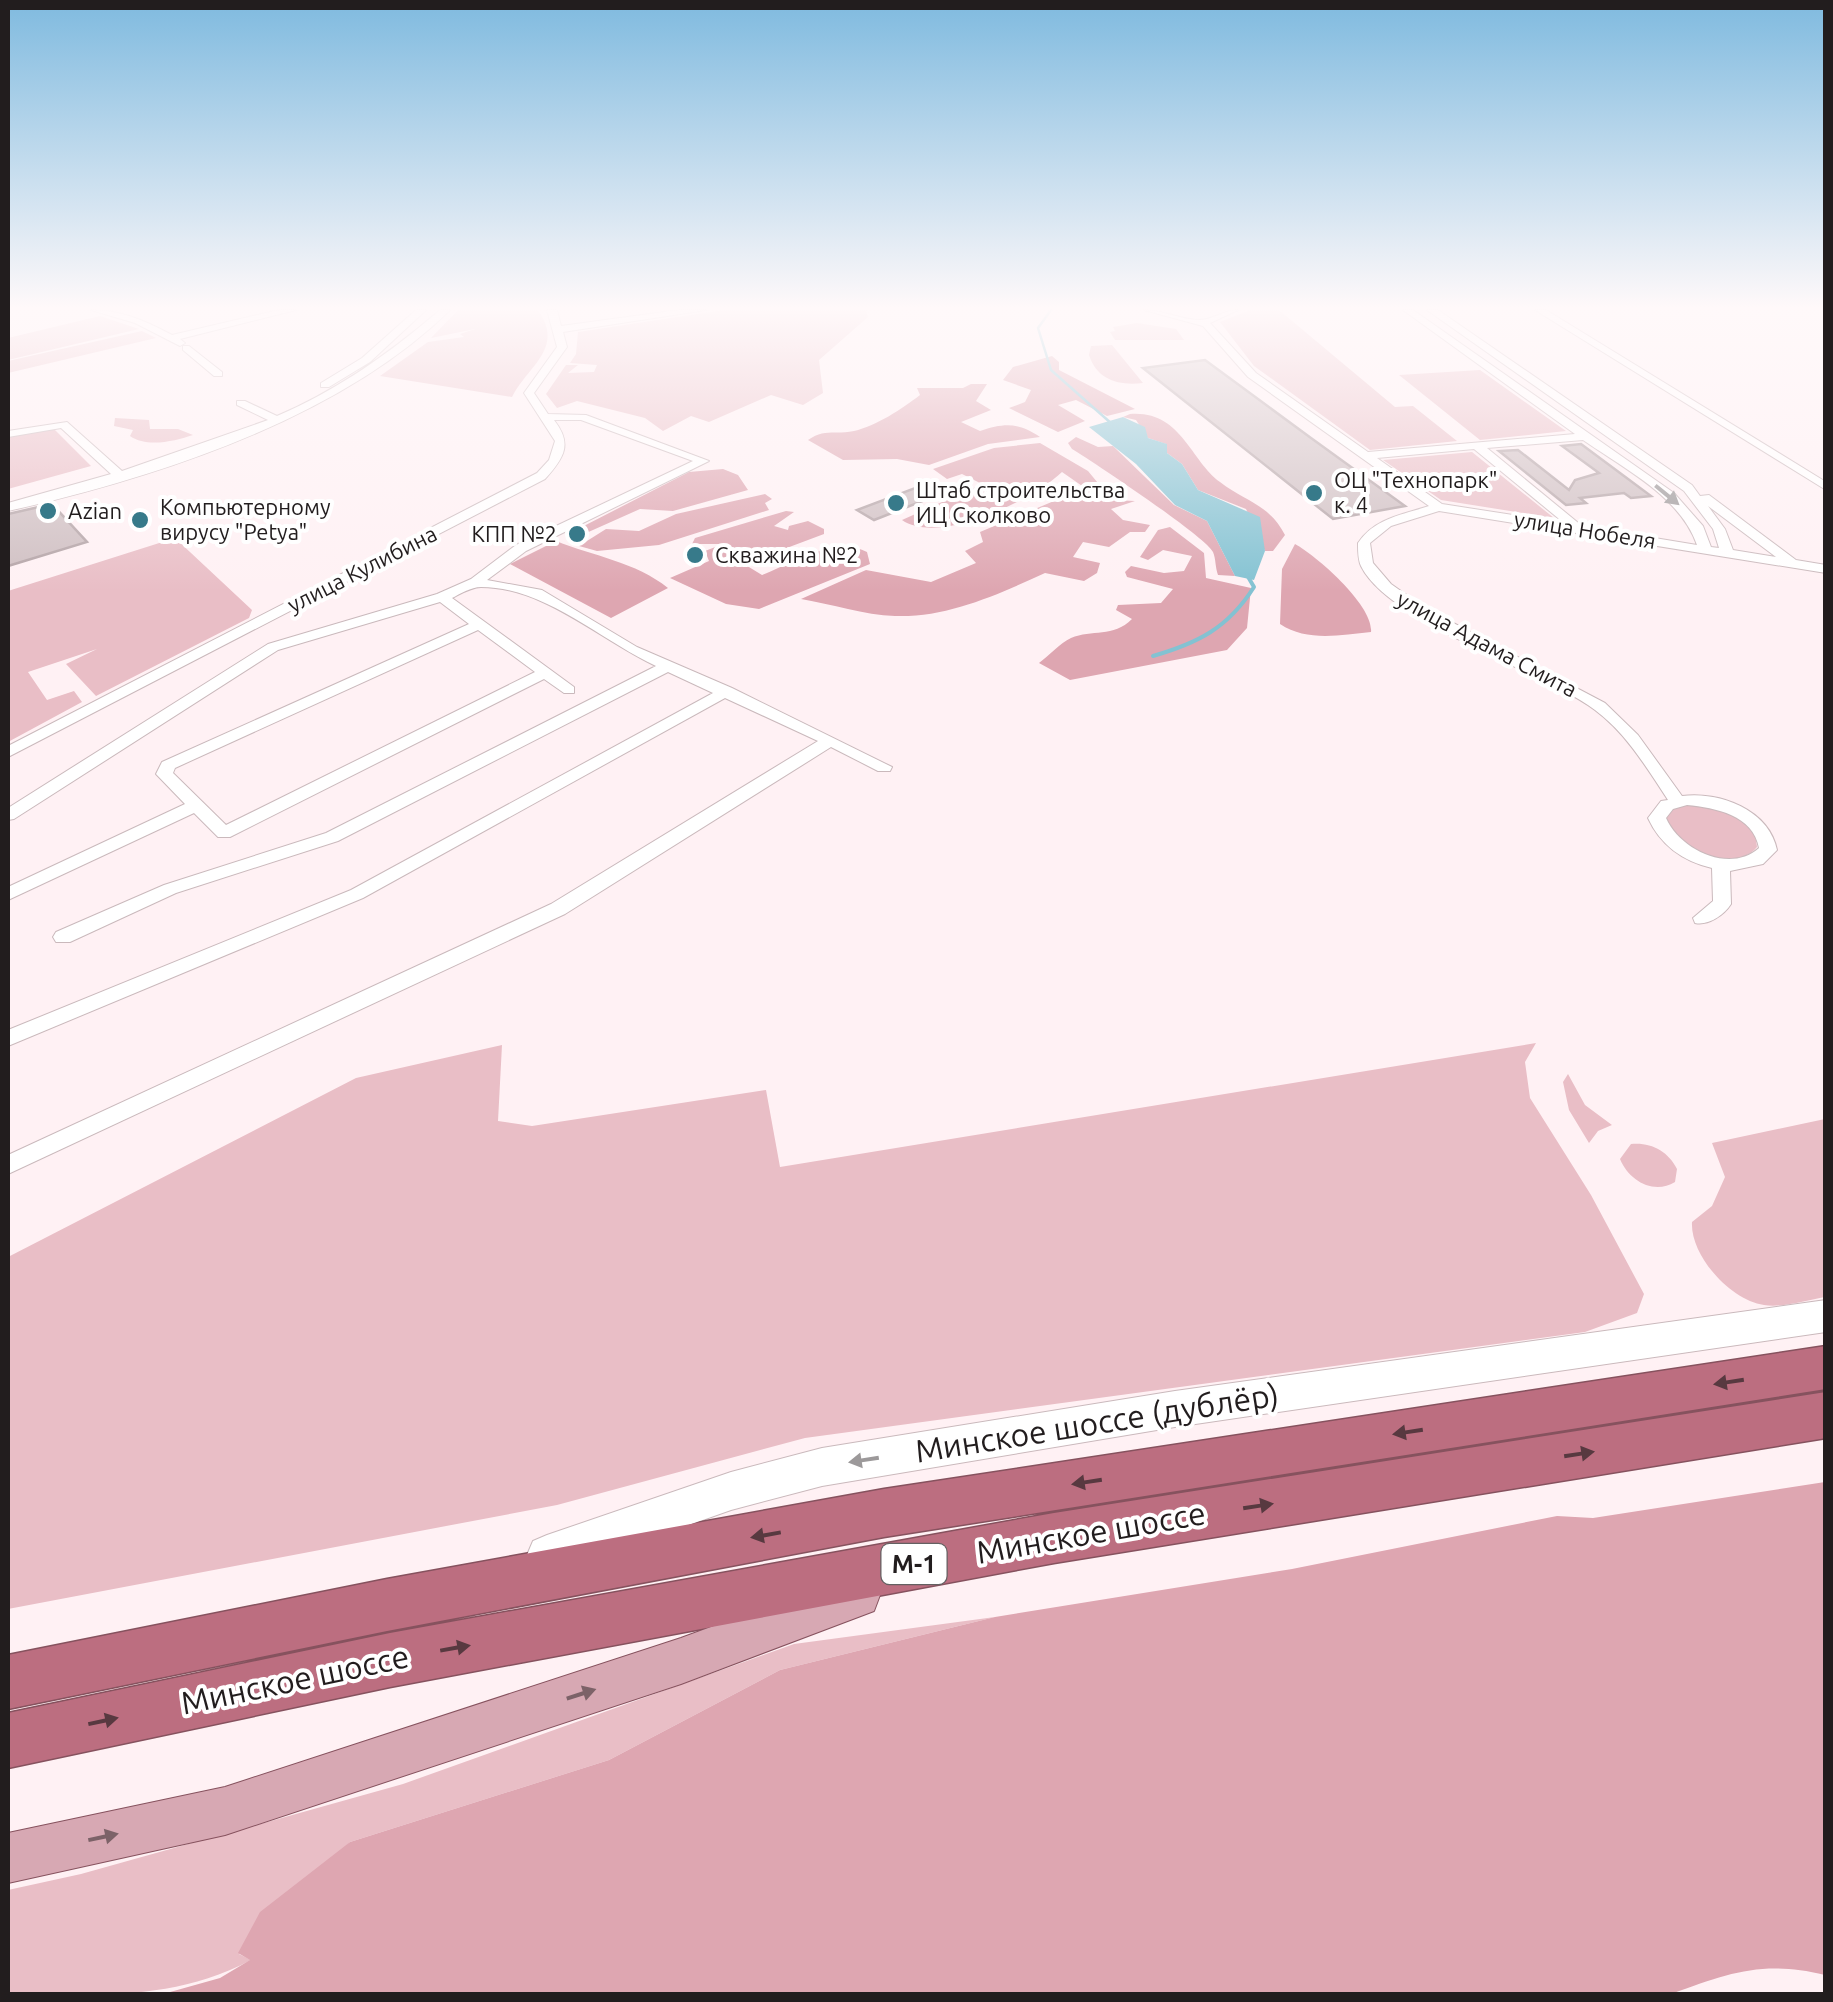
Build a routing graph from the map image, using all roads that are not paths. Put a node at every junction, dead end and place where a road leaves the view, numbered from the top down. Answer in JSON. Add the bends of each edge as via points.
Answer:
{"nodes":[{"id":1,"x":247,"y":403,"type":"edge"},
{"id":2,"x":282,"y":403,"type":"edge"},
{"id":3,"x":311,"y":403,"type":"edge"},
{"id":4,"x":534,"y":403,"type":"edge"},
{"id":5,"x":1291,"y":403,"type":"edge"},
{"id":6,"x":1540,"y":403,"type":"edge"},
{"id":7,"x":1567,"y":403,"type":"edge"},
{"id":8,"x":1690,"y":403,"type":"edge"},
{"id":9,"x":260,"y":415,"type":"junction"},
{"id":10,"x":547,"y":416,"type":"junction"},
{"id":11,"x":279,"y":420,"type":"junction"},
{"id":12,"x":8,"y":434,"type":"edge"},
{"id":13,"x":1586,"y":436,"type":"junction"},
{"id":14,"x":1476,"y":446,"type":"junction"},
{"id":15,"x":685,"y":455,"type":"junction"},
{"id":16,"x":1364,"y":456,"type":"junction"},
{"id":17,"x":114,"y":471,"type":"junction"},
{"id":18,"x":1824,"y":482,"type":"edge"},
{"id":19,"x":1688,"y":488,"type":"junction"},
{"id":20,"x":8,"y":495,"type":"edge"},
{"id":21,"x":8,"y":508,"type":"edge"},
{"id":22,"x":1438,"y":508,"type":"junction"},
{"id":23,"x":575,"y":510,"type":"junction"},
{"id":24,"x":590,"y":516,"type":"junction"},
{"id":25,"x":552,"y":527,"type":"junction"},
{"id":26,"x":1719,"y":528,"type":"junction"},
{"id":27,"x":1578,"y":529,"type":"junction"},
{"id":28,"x":1749,"y":530,"type":"junction"},
{"id":29,"x":1704,"y":549,"type":"junction"},
{"id":30,"x":1726,"y":552,"type":"junction"},
{"id":31,"x":1787,"y":557,"type":"junction"},
{"id":32,"x":1826,"y":560,"type":"edge"},
{"id":33,"x":1826,"y":568,"type":"edge"},
{"id":34,"x":476,"y":582,"type":"junction"},
{"id":35,"x":442,"y":598,"type":"junction"},
{"id":36,"x":478,"y":625,"type":"junction"},
{"id":37,"x":670,"y":665,"type":"junction"},
{"id":38,"x":544,"y":673,"type":"junction"},
{"id":39,"x":569,"y":690,"type":"dead end"},
{"id":40,"x":727,"y":692,"type":"junction"},
{"id":41,"x":830,"y":741,"type":"junction"},
{"id":42,"x":8,"y":752,"type":"edge"},
{"id":43,"x":884,"y":768,"type":"dead end"},
{"id":44,"x":1677,"y":801,"type":"junction"},
{"id":45,"x":194,"y":807,"type":"junction"},
{"id":46,"x":8,"y":815,"type":"edge"},
{"id":47,"x":1721,"y":864,"type":"junction"},
{"id":48,"x":8,"y":894,"type":"edge"},
{"id":49,"x":1702,"y":918,"type":"dead end"},
{"id":50,"x":63,"y":937,"type":"dead end"},
{"id":51,"x":8,"y":1038,"type":"edge"},
{"id":52,"x":8,"y":1165,"type":"edge"},
{"id":53,"x":1826,"y":1316,"type":"edge"},
{"id":54,"x":1826,"y":1367,"type":"edge"},
{"id":55,"x":1826,"y":1414,"type":"edge"},
{"id":56,"x":1054,"y":1538,"type":"junction"},
{"id":57,"x":387,"y":1605,"type":"junction"},
{"id":58,"x":8,"y":1682,"type":"edge"},
{"id":59,"x":8,"y":1741,"type":"edge"},
{"id":60,"x":8,"y":1858,"type":"edge"}],
"edges":[{"from":1,"to":9,"type":"street"},
{"from":2,"to":9,"type":"street"},
{"from":3,"to":11,"type":"street"},
{"from":4,"to":10,"type":"street","name":"улица Кулибина"},
{"from":5,"to":16,"type":"street","name":"улица Нобеля"},
{"from":6,"to":13,"type":"street"},
{"from":7,"to":19,"type":"street"},
{"from":8,"to":18,"type":"street"},
{"from":9,"to":11,"type":"street"},
{"from":9,"to":17,"type":"street"},
{"from":10,"to":15,"type":"street","via":[[582,418]]},
{"from":10,"to":42,"type":"street","name":"улица Кулибина","via":[[562,438],[560,453],[530,484]]},
{"from":11,"to":17,"type":"street"},
{"from":12,"to":17,"type":"street","via":[[63,424]]},
{"from":13,"to":14,"type":"street"},
{"from":13,"to":29,"type":"street","one_way":true,"via":[[1682,506]]},
{"from":14,"to":16,"type":"street"},
{"from":14,"to":27,"type":"street"},
{"from":15,"to":23,"type":"street"},
{"from":15,"to":24,"type":"street","via":[[703,461]]},
{"from":16,"to":22,"type":"street","name":"улица Нобеля"},
{"from":17,"to":20,"type":"street"},
{"from":17,"to":21,"type":"street"},
{"from":19,"to":26,"type":"street"},
{"from":19,"to":28,"type":"street"},
{"from":22,"to":27,"type":"street","name":"улица Нобеля"},
{"from":22,"to":44,"type":"street","name":"улица Адама Смита","via":[[1376,529],[1364,556],[1378,582],[1408,606],[1600,706],[1636,740]]},
{"from":23,"to":24,"type":"street"},
{"from":23,"to":25,"type":"street"},
{"from":24,"to":25,"type":"street"},
{"from":25,"to":34,"type":"street"},
{"from":26,"to":28,"type":"street"},
{"from":26,"to":30,"type":"street"},
{"from":27,"to":29,"type":"street","name":"улица Нобеля"},
{"from":28,"to":31,"type":"street"},
{"from":29,"to":30,"type":"street","name":"улица Нобеля"},
{"from":30,"to":31,"type":"street","name":"улица Нобеля"},
{"from":31,"to":32,"type":"street"},
{"from":31,"to":33,"type":"street","name":"улица Нобеля"},
{"from":34,"to":35,"type":"street"},
{"from":34,"to":37,"type":"street","via":[[537,593]]},
{"from":35,"to":36,"type":"street"},
{"from":35,"to":46,"type":"street","via":[[273,647]]},
{"from":36,"to":38,"type":"street"},
{"from":36,"to":45,"type":"street","via":[[168,766],[164,774]]},
{"from":37,"to":40,"type":"street"},
{"from":37,"to":50,"type":"street","via":[[332,837],[170,889]]},
{"from":38,"to":39,"type":"street"},
{"from":38,"to":45,"type":"street","via":[[230,831],[218,831]]},
{"from":40,"to":41,"type":"street"},
{"from":40,"to":51,"type":"street","via":[[356,894]]},
{"from":41,"to":43,"type":"street"},
{"from":41,"to":52,"type":"street","via":[[558,909]]},
{"from":44,"to":47,"type":"street","via":[[1657,818],[1666,836]]},
{"from":44,"to":47,"type":"street","via":[[1726,807],[1763,832],[1763,858]]},
{"from":45,"to":48,"type":"street"},
{"from":47,"to":49,"type":"street","via":[[1722,904]]},
{"from":53,"to":57,"type":"main road","name":"Минское шоссе (дублёр)","one_way":true,"via":[[822,1467]]},
{"from":54,"to":57,"type":"highway","name":"Минское шоссе","number":"М-1","one_way":true,"via":[[884,1513]]},
{"from":56,"to":55,"type":"highway","name":"Минское шоссе","number":"М-1","one_way":true},
{"from":59,"to":56,"type":"highway","name":"Минское шоссе","number":"М-1","one_way":true,"via":[[390,1660]]},
{"from":60,"to":56,"type":"main road","one_way":true,"via":[[225,1811],[681,1661],[805,1612]]},
{"from":57,"to":58,"type":"highway","name":"Минское шоссе","number":"М-1"}]}
